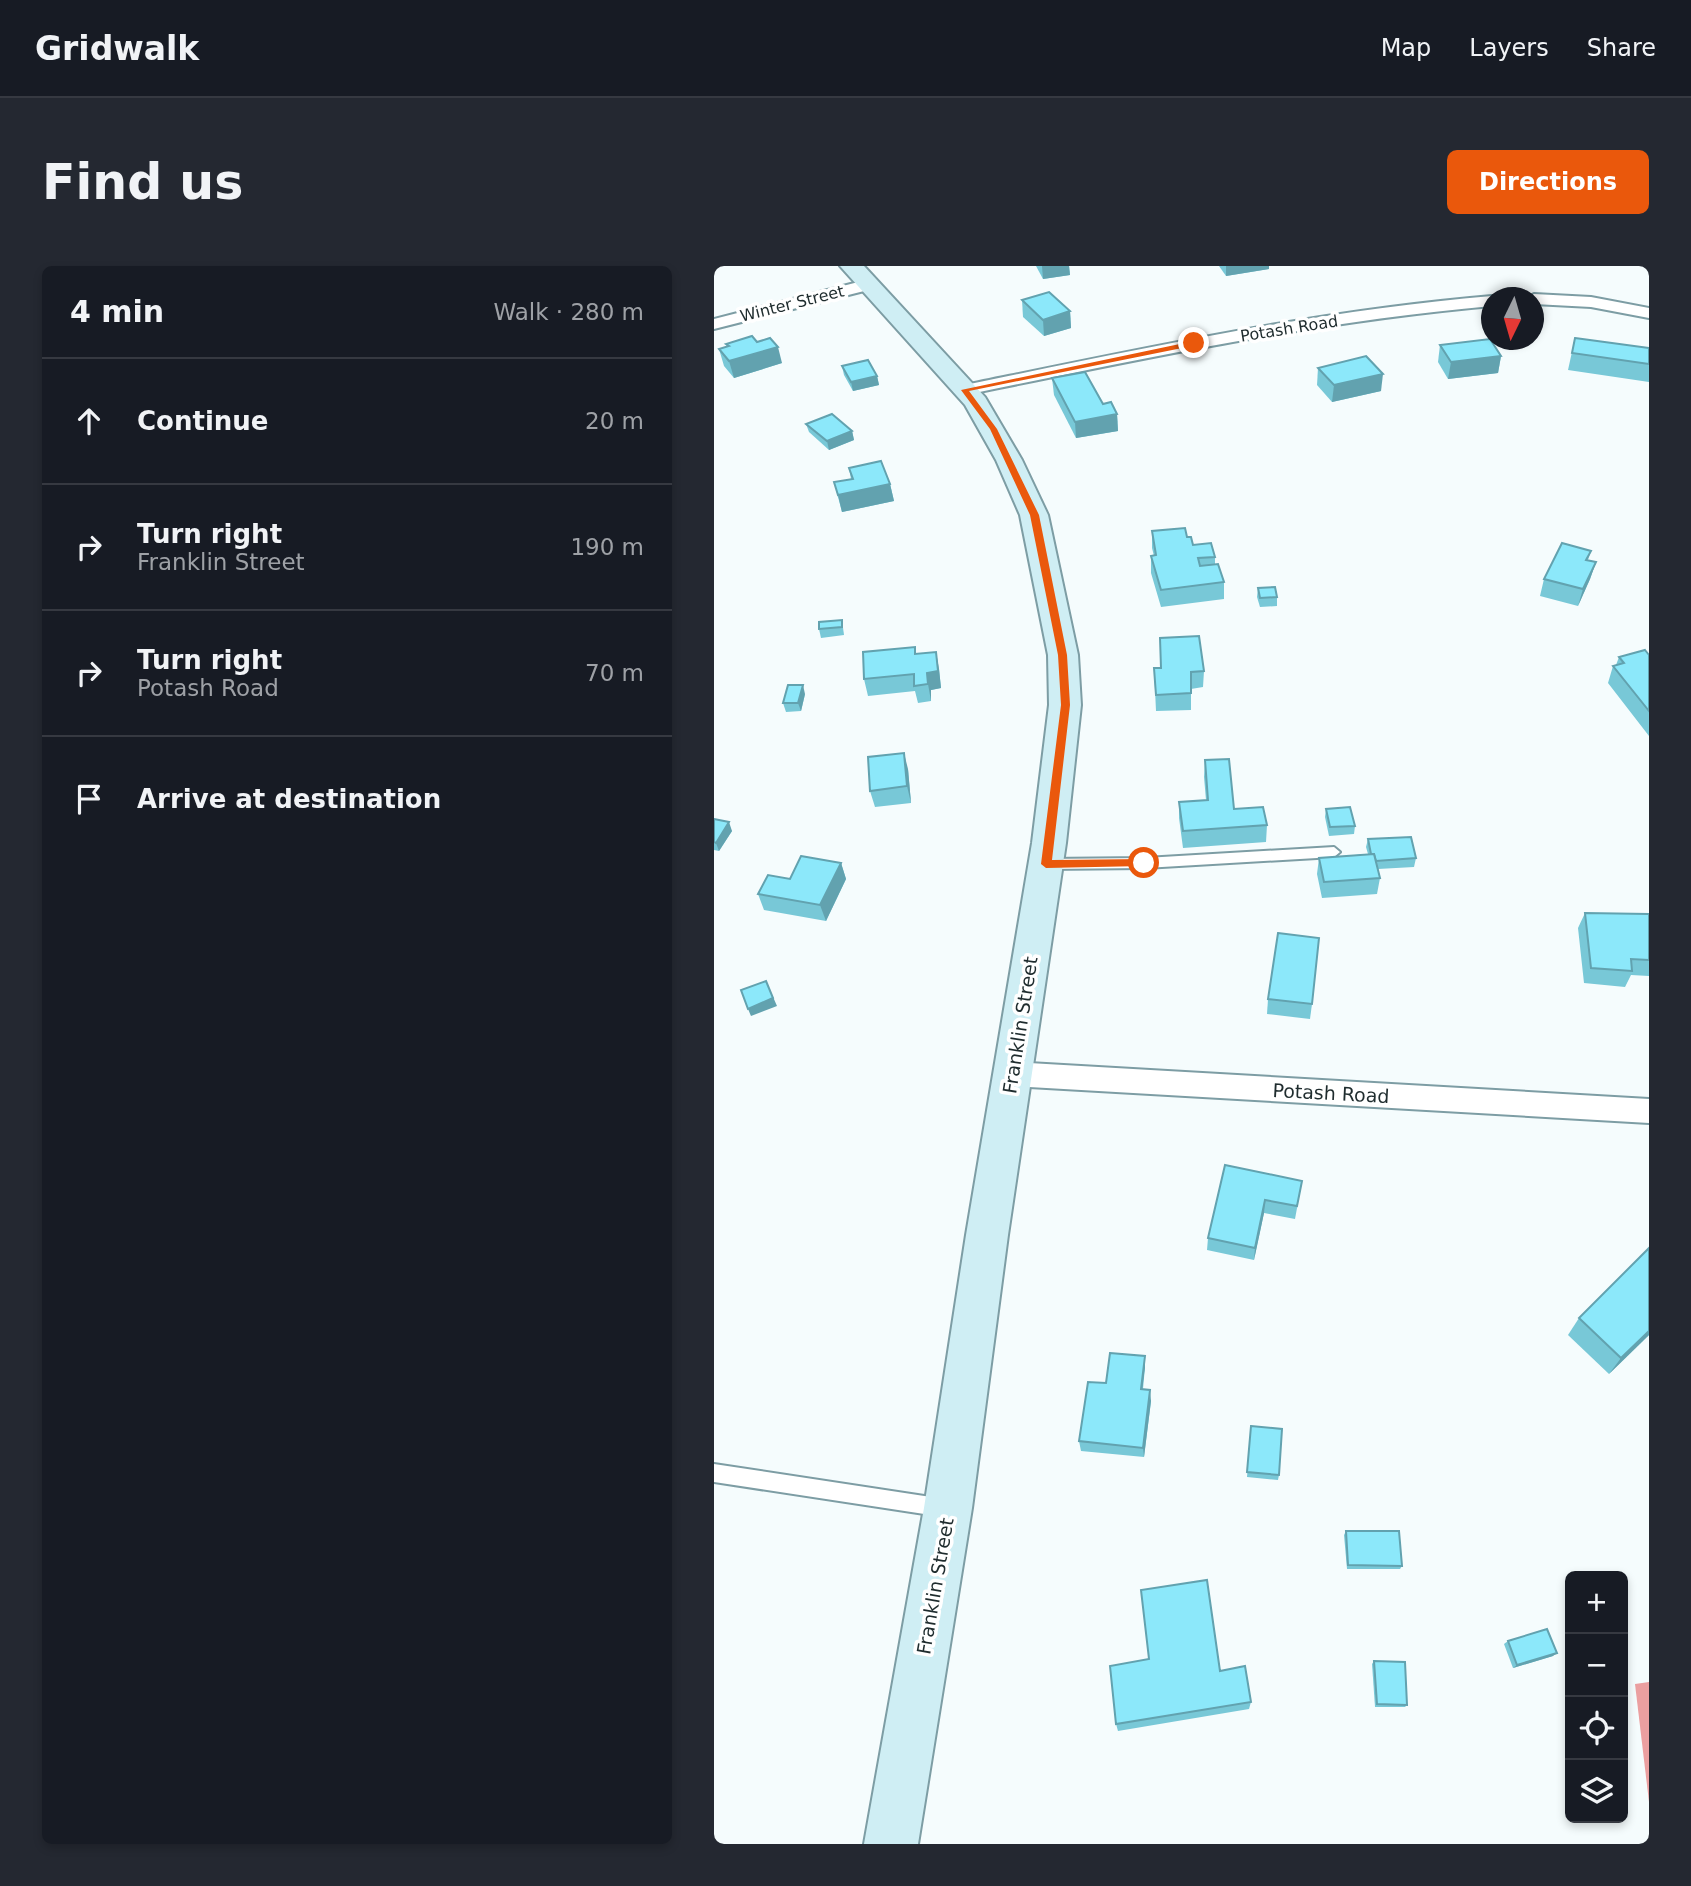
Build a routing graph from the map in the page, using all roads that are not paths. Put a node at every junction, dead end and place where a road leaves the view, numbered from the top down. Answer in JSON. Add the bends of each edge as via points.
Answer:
{"nodes":[{"id":1,"x":860,"y":275,"type":"edge"},
{"id":2,"x":1544,"y":300,"type":"edge"},
{"id":3,"x":1481,"y":302,"type":"edge"},
{"id":4,"x":1649,"y":313,"type":"edge"},
{"id":5,"x":714,"y":324,"type":"edge"},
{"id":6,"x":965,"y":390,"type":"junction"},
{"id":7,"x":1334,"y":852,"type":"dead end"},
{"id":8,"x":1046,"y":864,"type":"junction"},
{"id":9,"x":1012,"y":1074,"type":"junction"},
{"id":10,"x":1649,"y":1111,"type":"edge"},
{"id":11,"x":714,"y":1473,"type":"edge"},
{"id":12,"x":948,"y":1508,"type":"junction"},
{"id":13,"x":891,"y":1844,"type":"edge"}],
"edges":[{"from":1,"to":5,"type":"street","name":"Winter Street"},
{"from":1,"to":6,"type":"street","name":"Franklin Street"},
{"from":2,"to":4,"type":"street","via":[[1591,302]]},
{"from":3,"to":6,"type":"street","name":"Potash Road","via":[[1194,343]]},
{"from":6,"to":8,"type":"street","name":"Franklin Street","via":[[994,429],[1034,515],[1063,655],[1065,705]]},
{"from":7,"to":8,"type":"lane"},
{"from":8,"to":9,"type":"street","name":"Franklin Street"},
{"from":9,"to":10,"type":"street","name":"Potash Road"},
{"from":9,"to":12,"type":"street","name":"Franklin Street"},
{"from":11,"to":12,"type":"lane"},
{"from":12,"to":13,"type":"street","name":"Franklin Street"}]}
